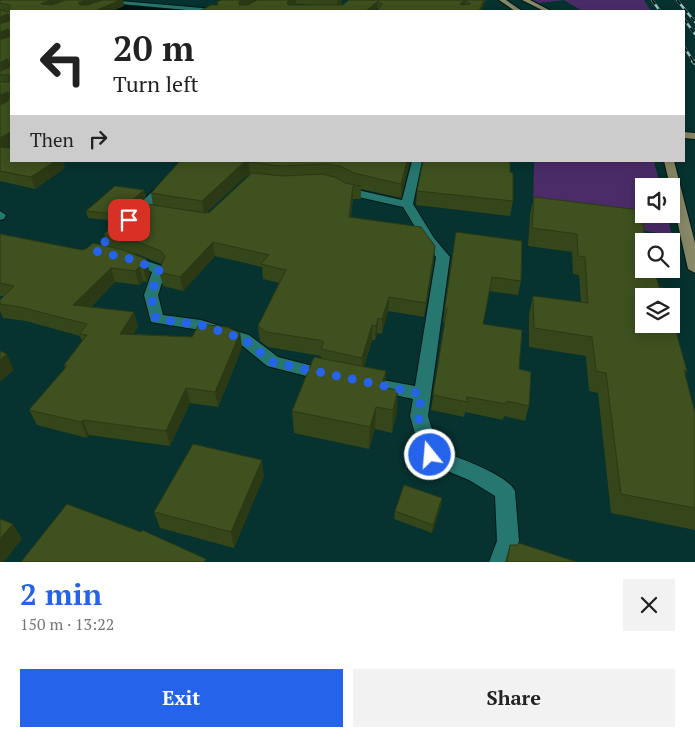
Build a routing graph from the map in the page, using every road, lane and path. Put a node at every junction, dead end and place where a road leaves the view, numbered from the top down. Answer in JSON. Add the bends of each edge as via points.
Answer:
{"nodes":[{"id":1,"x":111,"y":0,"type":"edge"},
{"id":2,"x":501,"y":0,"type":"edge"},
{"id":3,"x":525,"y":0,"type":"edge"},
{"id":4,"x":104,"y":4,"type":"edge"},
{"id":5,"x":193,"y":10,"type":"edge"},
{"id":6,"x":516,"y":10,"type":"edge"},
{"id":7,"x":546,"y":10,"type":"edge"},
{"id":8,"x":190,"y":162,"type":"edge"},
{"id":9,"x":418,"y":162,"type":"edge"},
{"id":10,"x":669,"y":162,"type":"edge"},
{"id":11,"x":336,"y":185,"type":"edge"},
{"id":12,"x":407,"y":204,"type":"junction"},
{"id":13,"x":128,"y":222,"type":"edge"},
{"id":14,"x":113,"y":255,"type":"edge"},
{"id":15,"x":695,"y":269,"type":"edge"},
{"id":16,"x":338,"y":377,"type":"edge"},
{"id":17,"x":356,"y":381,"type":"edge"},
{"id":18,"x":422,"y":394,"type":"junction"},
{"id":19,"x":500,"y":562,"type":"edge"}],
"edges":[{"from":1,"to":4,"type":"street"},
{"from":1,"to":5,"type":"street"},
{"from":2,"to":6,"type":"main road"},
{"from":3,"to":7,"type":"main road"},
{"from":8,"to":13,"type":"street","via":[[175,173],[146,211]]},
{"from":9,"to":12,"type":"street"},
{"from":10,"to":15,"type":"main road"},
{"from":11,"to":12,"type":"street","via":[[345,186],[349,192]]},
{"from":12,"to":18,"type":"street","via":[[442,256]]},
{"from":14,"to":16,"type":"street","via":[[159,270],[151,295],[156,319],[201,325],[236,336],[272,362]]},
{"from":17,"to":18,"type":"street"},
{"from":18,"to":19,"type":"street","via":[[418,416],[430,455],[476,474],[505,492],[517,544]]}]}
